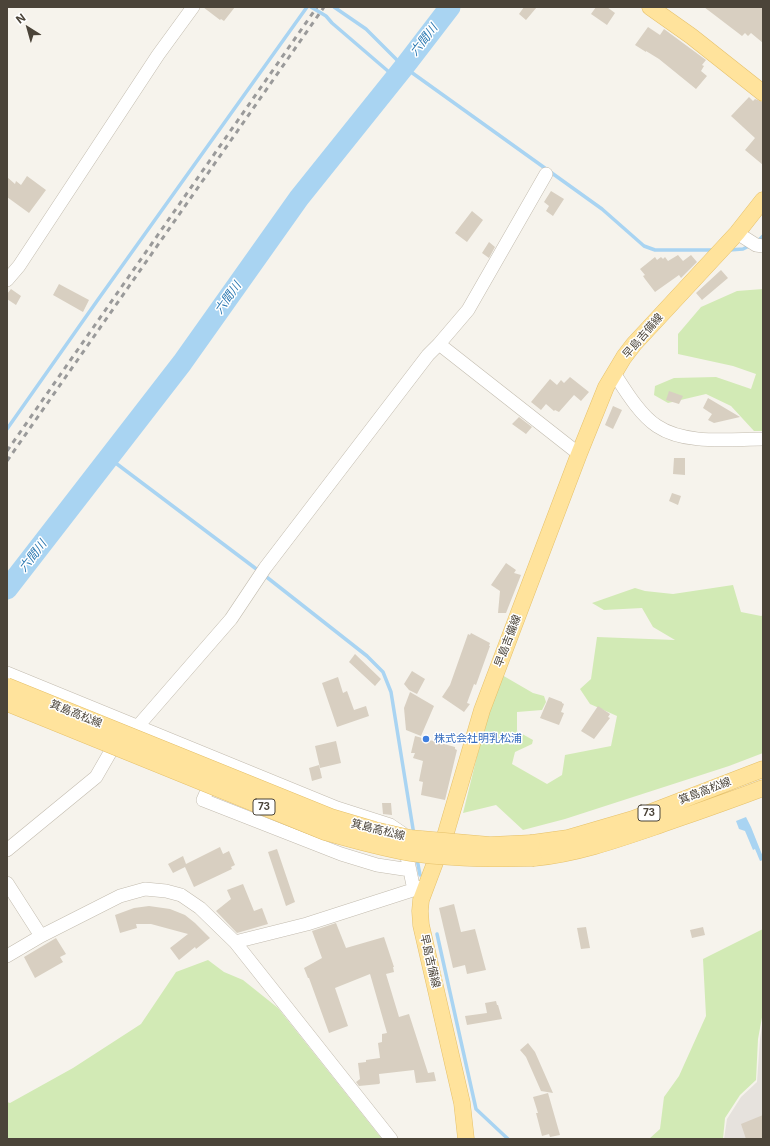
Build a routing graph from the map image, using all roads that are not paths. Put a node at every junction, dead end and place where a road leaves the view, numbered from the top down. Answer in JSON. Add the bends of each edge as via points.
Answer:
{"nodes":[{"id":1,"x":193,"y":7,"type":"edge"},
{"id":2,"x":650,"y":7,"type":"edge"},
{"id":3,"x":763,"y":93,"type":"edge"},
{"id":4,"x":546,"y":174,"type":"dead end"},
{"id":5,"x":763,"y":200,"type":"edge"},
{"id":6,"x":747,"y":242,"type":"edge"},
{"id":7,"x":7,"y":280,"type":"edge"},
{"id":8,"x":439,"y":344,"type":"junction"},
{"id":9,"x":614,"y":373,"type":"junction"},
{"id":10,"x":763,"y":439,"type":"edge"},
{"id":11,"x":579,"y":454,"type":"junction"},
{"id":12,"x":7,"y":673,"type":"edge"},
{"id":13,"x":7,"y":686,"type":"edge"},
{"id":14,"x":7,"y":703,"type":"edge"},
{"id":15,"x":138,"y":726,"type":"junction"},
{"id":16,"x":221,"y":760,"type":"junction"},
{"id":17,"x":763,"y":768,"type":"edge"},
{"id":18,"x":763,"y":788,"type":"edge"},
{"id":19,"x":7,"y":850,"type":"edge"},
{"id":20,"x":533,"y":850,"type":"junction"},
{"id":21,"x":410,"y":870,"type":"junction"},
{"id":22,"x":7,"y":883,"type":"edge"},
{"id":23,"x":420,"y":888,"type":"junction"},
{"id":24,"x":41,"y":936,"type":"junction"},
{"id":25,"x":235,"y":942,"type":"junction"},
{"id":26,"x":7,"y":956,"type":"edge"},
{"id":27,"x":391,"y":1139,"type":"edge"},
{"id":28,"x":466,"y":1139,"type":"edge"}],
"edges":[{"from":1,"to":7,"type":"street","via":[[158,55],[19,266]]},
{"from":2,"to":3,"type":"main road"},
{"from":4,"to":8,"type":"street","via":[[468,310]]},
{"from":5,"to":6,"type":"main road","name":"早島吉備線"},
{"from":6,"to":9,"type":"main road","name":"早島吉備線","via":[[716,256],[634,344]]},
{"from":8,"to":11,"type":"street"},
{"from":8,"to":15,"type":"street","via":[[263,572],[231,619]]},
{"from":9,"to":10,"type":"street","via":[[645,416],[668,433],[686,438]]},
{"from":9,"to":11,"type":"main road","name":"早島吉備線"},
{"from":11,"to":23,"type":"main road","name":"早島吉備線","via":[[482,710],[445,836]]},
{"from":12,"to":15,"type":"street"},
{"from":13,"to":20,"type":"main road","name":"箕島高松線","number":"73","bridge":true,"via":[[331,817],[410,838]]},
{"from":14,"to":20,"type":"main road","name":"箕島高松線","number":"73","bridge":true,"via":[[325,832],[371,845],[453,858],[490,859]]},
{"from":15,"to":16,"type":"street"},
{"from":15,"to":19,"type":"street","via":[[115,744],[96,778]]},
{"from":16,"to":21,"type":"street","via":[[336,808],[390,825],[402,833]]},
{"from":16,"to":21,"type":"street","via":[[203,800],[341,854],[378,865]]},
{"from":17,"to":20,"type":"main road","name":"箕島高松線","number":"73","via":[[633,819]]},
{"from":18,"to":20,"type":"main road","name":"箕島高松線","number":"73","via":[[572,852]]},
{"from":21,"to":23,"type":"street"},
{"from":22,"to":24,"type":"street"},
{"from":23,"to":25,"type":"street","via":[[307,924]]},
{"from":23,"to":28,"type":"main road","name":"早島吉備線","via":[[421,925],[462,1103]]},
{"from":24,"to":25,"type":"street","via":[[120,896],[145,889],[181,895],[200,908]]},
{"from":24,"to":26,"type":"street"},
{"from":25,"to":27,"type":"street"}]}
